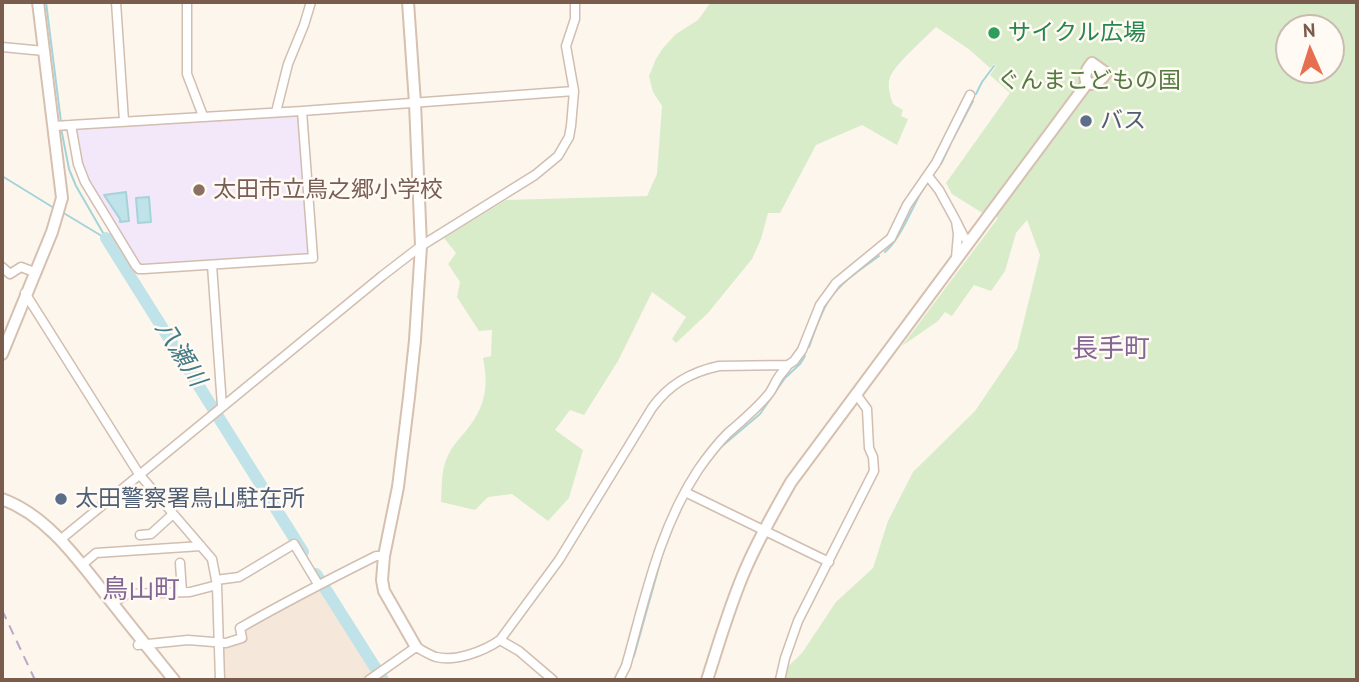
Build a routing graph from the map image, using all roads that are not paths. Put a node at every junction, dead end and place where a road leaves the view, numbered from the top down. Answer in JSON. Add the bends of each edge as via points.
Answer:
{"nodes":[{"id":1,"x":38,"y":2,"type":"edge"},
{"id":2,"x":116,"y":2,"type":"edge"},
{"id":3,"x":187,"y":2,"type":"edge"},
{"id":4,"x":311,"y":2,"type":"edge"},
{"id":5,"x":408,"y":2,"type":"edge"},
{"id":6,"x":575,"y":2,"type":"edge"},
{"id":7,"x":2,"y":47,"type":"edge"},
{"id":8,"x":44,"y":51,"type":"junction"},
{"id":9,"x":1088,"y":82,"type":"dead end"},
{"id":10,"x":574,"y":91,"type":"junction"},
{"id":11,"x":970,"y":95,"type":"dead end"},
{"id":12,"x":415,"y":103,"type":"junction"},
{"id":13,"x":302,"y":111,"type":"junction"},
{"id":14,"x":276,"y":112,"type":"junction"},
{"id":15,"x":203,"y":116,"type":"junction"},
{"id":16,"x":124,"y":121,"type":"junction"},
{"id":17,"x":61,"y":125,"type":"junction"},
{"id":18,"x":928,"y":176,"type":"junction"},
{"id":19,"x":956,"y":221,"type":"junction"},
{"id":20,"x":970,"y":242,"type":"junction"},
{"id":21,"x":421,"y":246,"type":"junction"},
{"id":22,"x":956,"y":261,"type":"junction"},
{"id":23,"x":212,"y":265,"type":"junction"},
{"id":24,"x":2,"y":267,"type":"edge"},
{"id":25,"x":34,"y":272,"type":"junction"},
{"id":26,"x":25,"y":293,"type":"junction"},
{"id":27,"x":4,"y":337,"type":"edge"},
{"id":28,"x":2,"y":354,"type":"edge"},
{"id":29,"x":788,"y":365,"type":"junction"},
{"id":30,"x":856,"y":394,"type":"junction"},
{"id":31,"x":218,"y":411,"type":"junction"},
{"id":32,"x":139,"y":474,"type":"junction"},
{"id":33,"x":685,"y":492,"type":"junction"},
{"id":34,"x":2,"y":499,"type":"edge"},
{"id":35,"x":173,"y":514,"type":"junction"},
{"id":36,"x":764,"y":530,"type":"junction"},
{"id":37,"x":140,"y":535,"type":"dead end"},
{"id":38,"x":60,"y":540,"type":"junction"},
{"id":39,"x":201,"y":546,"type":"junction"},
{"id":40,"x":384,"y":556,"type":"junction"},
{"id":41,"x":829,"y":562,"type":"junction"},
{"id":42,"x":180,"y":563,"type":"dead end"},
{"id":43,"x":82,"y":565,"type":"junction"},
{"id":44,"x":217,"y":583,"type":"junction"},
{"id":45,"x":321,"y":583,"type":"junction"},
{"id":46,"x":182,"y":592,"type":"junction"},
{"id":47,"x":113,"y":603,"type":"junction"},
{"id":48,"x":500,"y":640,"type":"junction"},
{"id":49,"x":141,"y":644,"type":"junction"},
{"id":50,"x":218,"y":644,"type":"junction"},
{"id":51,"x":416,"y":647,"type":"junction"},
{"id":52,"x":376,"y":676,"type":"edge"},
{"id":53,"x":174,"y":680,"type":"edge"},
{"id":54,"x":220,"y":680,"type":"edge"},
{"id":55,"x":553,"y":680,"type":"edge"},
{"id":56,"x":619,"y":680,"type":"edge"},
{"id":57,"x":707,"y":680,"type":"edge"},
{"id":58,"x":780,"y":680,"type":"edge"}],
"edges":[{"from":1,"to":8,"type":"street"},
{"from":2,"to":16,"type":"street"},
{"from":3,"to":15,"type":"street","via":[[187,72]]},
{"from":4,"to":14,"type":"street"},
{"from":5,"to":12,"type":"street"},
{"from":6,"to":10,"type":"street","via":[[566,52]]},
{"from":7,"to":8,"type":"street"},
{"from":8,"to":17,"type":"street"},
{"from":9,"to":20,"type":"street"},
{"from":10,"to":12,"type":"street"},
{"from":10,"to":21,"type":"street","via":[[569,137],[558,156],[512,191]]},
{"from":11,"to":18,"type":"street"},
{"from":12,"to":13,"type":"street"},
{"from":12,"to":21,"type":"street"},
{"from":13,"to":14,"type":"street"},
{"from":13,"to":23,"type":"street","via":[[313,258]]},
{"from":14,"to":15,"type":"street"},
{"from":15,"to":16,"type":"street"},
{"from":16,"to":17,"type":"street"},
{"from":17,"to":23,"type":"street","via":[[85,182],[139,269]]},
{"from":17,"to":25,"type":"street","via":[[62,198]]},
{"from":18,"to":19,"type":"street"},
{"from":18,"to":29,"type":"street","via":[[887,243],[839,279],[825,297],[802,350]]},
{"from":19,"to":20,"type":"street"},
{"from":19,"to":22,"type":"street"},
{"from":20,"to":22,"type":"street"},
{"from":21,"to":31,"type":"street"},
{"from":21,"to":40,"type":"street","via":[[408,409]]},
{"from":22,"to":30,"type":"street"},
{"from":23,"to":31,"type":"street"},
{"from":24,"to":25,"type":"street","via":[[10,274],[21,267]]},
{"from":25,"to":26,"type":"street"},
{"from":26,"to":27,"type":"street"},
{"from":26,"to":32,"type":"street"},
{"from":27,"to":28,"type":"street"},
{"from":29,"to":33,"type":"street","via":[[770,393],[715,447]]},
{"from":29,"to":48,"type":"street","via":[[719,366],[667,389],[559,560]]},
{"from":30,"to":36,"type":"street","via":[[791,481]]},
{"from":30,"to":41,"type":"street","via":[[867,409],[875,466]]},
{"from":31,"to":32,"type":"street"},
{"from":32,"to":35,"type":"street"},
{"from":32,"to":38,"type":"street"},
{"from":33,"to":36,"type":"street"},
{"from":33,"to":56,"type":"street","via":[[656,560]]},
{"from":34,"to":38,"type":"street","via":[[30,514]]},
{"from":35,"to":37,"type":"street","via":[[151,534]]},
{"from":35,"to":39,"type":"street"},
{"from":36,"to":41,"type":"street"},
{"from":36,"to":57,"type":"street","via":[[745,569]]},
{"from":38,"to":43,"type":"street"},
{"from":39,"to":43,"type":"street","via":[[96,553]]},
{"from":39,"to":44,"type":"street","via":[[212,559]]},
{"from":40,"to":45,"type":"street"},
{"from":40,"to":51,"type":"street","via":[[384,592]]},
{"from":41,"to":58,"type":"street","via":[[798,621]]},
{"from":42,"to":46,"type":"street"},
{"from":43,"to":47,"type":"street"},
{"from":44,"to":45,"type":"street","via":[[239,577],[293,544]]},
{"from":44,"to":46,"type":"street"},
{"from":44,"to":50,"type":"street"},
{"from":45,"to":50,"type":"street","via":[[240,628],[242,638]]},
{"from":46,"to":47,"type":"street","via":[[127,594]]},
{"from":47,"to":49,"type":"street"},
{"from":48,"to":51,"type":"street","via":[[446,658]]},
{"from":48,"to":55,"type":"street"},
{"from":49,"to":50,"type":"street","via":[[188,640]]},
{"from":49,"to":53,"type":"street"},
{"from":50,"to":54,"type":"street"},
{"from":51,"to":52,"type":"street"}]}
